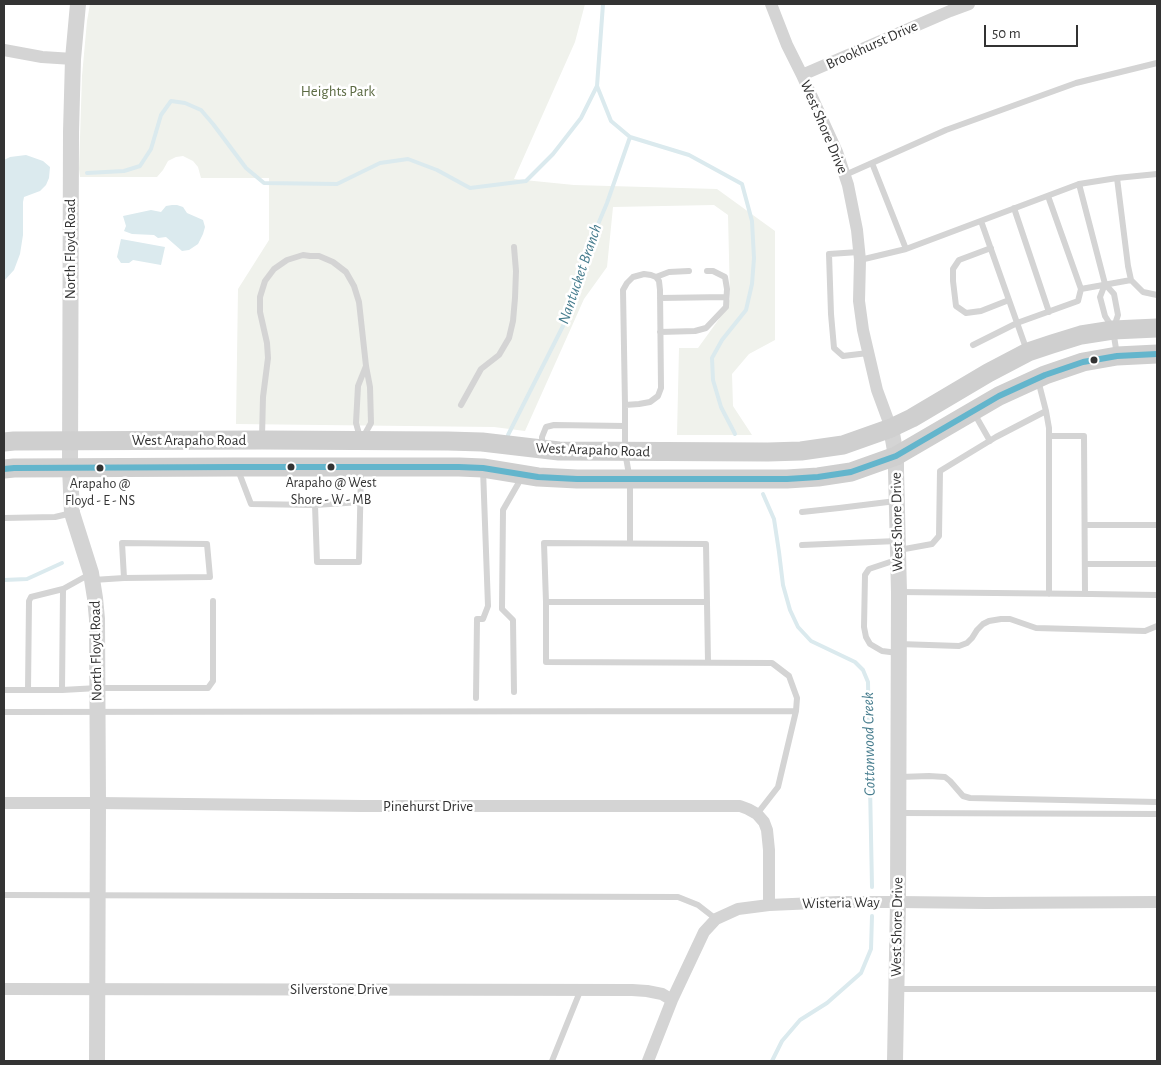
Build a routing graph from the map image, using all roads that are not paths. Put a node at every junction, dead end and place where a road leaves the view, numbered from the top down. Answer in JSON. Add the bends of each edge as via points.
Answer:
{"nodes":[{"id":1,"x":78,"y":4,"type":"edge"},
{"id":2,"x":771,"y":4,"type":"edge"},
{"id":3,"x":970,"y":4,"type":"edge"},
{"id":4,"x":4,"y":50,"type":"edge"},
{"id":5,"x":73,"y":59,"type":"junction"},
{"id":6,"x":1157,"y":62,"type":"edge"},
{"id":7,"x":802,"y":75,"type":"junction"},
{"id":8,"x":872,"y":162,"type":"junction"},
{"id":9,"x":845,"y":174,"type":"junction"},
{"id":10,"x":1157,"y":174,"type":"edge"},
{"id":11,"x":1117,"y":178,"type":"junction"},
{"id":12,"x":1079,"y":184,"type":"junction"},
{"id":13,"x":1048,"y":196,"type":"junction"},
{"id":14,"x":1014,"y":208,"type":"junction"},
{"id":15,"x":982,"y":221,"type":"junction"},
{"id":16,"x":514,"y":247,"type":"dead end"},
{"id":17,"x":991,"y":248,"type":"junction"},
{"id":18,"x":906,"y":249,"type":"junction"},
{"id":19,"x":859,"y":256,"type":"junction"},
{"id":20,"x":689,"y":271,"type":"dead end"},
{"id":21,"x":707,"y":271,"type":"dead end"},
{"id":22,"x":656,"y":277,"type":"junction"},
{"id":23,"x":1131,"y":280,"type":"junction"},
{"id":24,"x":1104,"y":284,"type":"junction"},
{"id":25,"x":1081,"y":289,"type":"junction"},
{"id":26,"x":1157,"y":295,"type":"edge"},
{"id":27,"x":726,"y":297,"type":"junction"},
{"id":28,"x":660,"y":298,"type":"junction"},
{"id":29,"x":1009,"y":300,"type":"junction"},
{"id":30,"x":1049,"y":312,"type":"junction"},
{"id":31,"x":1017,"y":323,"type":"junction"},
{"id":32,"x":1157,"y":328,"type":"edge"},
{"id":33,"x":1114,"y":330,"type":"junction"},
{"id":34,"x":660,"y":332,"type":"junction"},
{"id":35,"x":973,"y":345,"type":"dead end"},
{"id":36,"x":1028,"y":352,"type":"junction"},
{"id":37,"x":868,"y":353,"type":"junction"},
{"id":38,"x":1157,"y":354,"type":"edge"},
{"id":39,"x":1117,"y":356,"type":"junction"},
{"id":40,"x":366,"y":366,"type":"junction"},
{"id":41,"x":1037,"y":378,"type":"junction"},
{"id":42,"x":461,"y":405,"type":"dead end"},
{"id":43,"x":625,"y":405,"type":"junction"},
{"id":44,"x":1046,"y":411,"type":"junction"},
{"id":45,"x":973,"y":412,"type":"junction"},
{"id":46,"x":625,"y":426,"type":"junction"},
{"id":47,"x":891,"y":428,"type":"junction"},
{"id":48,"x":1049,"y":436,"type":"junction"},
{"id":49,"x":262,"y":440,"type":"junction"},
{"id":50,"x":70,"y":441,"type":"junction"},
{"id":51,"x":361,"y":441,"type":"junction"},
{"id":52,"x":990,"y":441,"type":"junction"},
{"id":53,"x":4,"y":442,"type":"edge"},
{"id":54,"x":542,"y":450,"type":"junction"},
{"id":55,"x":625,"y":452,"type":"junction"},
{"id":56,"x":896,"y":456,"type":"junction"},
{"id":57,"x":236,"y":467,"type":"junction"},
{"id":58,"x":361,"y":467,"type":"junction"},
{"id":59,"x":70,"y":468,"type":"junction"},
{"id":60,"x":483,"y":468,"type":"junction"},
{"id":61,"x":4,"y":469,"type":"edge"},
{"id":62,"x":524,"y":474,"type":"junction"},
{"id":63,"x":630,"y":480,"type":"junction"},
{"id":64,"x":897,"y":500,"type":"junction"},
{"id":65,"x":361,"y":502,"type":"junction"},
{"id":66,"x":316,"y":505,"type":"junction"},
{"id":67,"x":802,"y":512,"type":"dead end"},
{"id":68,"x":72,"y":513,"type":"junction"},
{"id":69,"x":4,"y":518,"type":"edge"},
{"id":70,"x":1085,"y":525,"type":"junction"},
{"id":71,"x":1157,"y":525,"type":"edge"},
{"id":72,"x":630,"y":543,"type":"junction"},
{"id":73,"x":802,"y":545,"type":"dead end"},
{"id":74,"x":898,"y":551,"type":"junction"},
{"id":75,"x":1085,"y":564,"type":"junction"},
{"id":76,"x":1157,"y":564,"type":"edge"},
{"id":77,"x":91,"y":577,"type":"junction"},
{"id":78,"x":124,"y":578,"type":"junction"},
{"id":79,"x":63,"y":589,"type":"junction"},
{"id":80,"x":899,"y":592,"type":"junction"},
{"id":81,"x":1049,"y":594,"type":"junction"},
{"id":82,"x":1085,"y":594,"type":"junction"},
{"id":83,"x":1157,"y":595,"type":"edge"},
{"id":84,"x":213,"y":601,"type":"dead end"},
{"id":85,"x":546,"y":602,"type":"junction"},
{"id":86,"x":707,"y":602,"type":"junction"},
{"id":87,"x":1157,"y":626,"type":"edge"},
{"id":88,"x":899,"y":649,"type":"junction"},
{"id":89,"x":708,"y":662,"type":"junction"},
{"id":90,"x":98,"y":688,"type":"junction"},
{"id":91,"x":4,"y":690,"type":"edge"},
{"id":92,"x":28,"y":690,"type":"junction"},
{"id":93,"x":62,"y":690,"type":"junction"},
{"id":94,"x":514,"y":692,"type":"dead end"},
{"id":95,"x":476,"y":698,"type":"dead end"},
{"id":96,"x":796,"y":711,"type":"junction"},
{"id":97,"x":4,"y":712,"type":"edge"},
{"id":98,"x":98,"y":713,"type":"junction"},
{"id":99,"x":899,"y":777,"type":"junction"},
{"id":100,"x":1157,"y":802,"type":"edge"},
{"id":101,"x":4,"y":803,"type":"edge"},
{"id":102,"x":98,"y":803,"type":"junction"},
{"id":103,"x":898,"y":813,"type":"junction"},
{"id":104,"x":757,"y":814,"type":"junction"},
{"id":105,"x":1157,"y":814,"type":"edge"},
{"id":106,"x":4,"y":895,"type":"edge"},
{"id":107,"x":97,"y":895,"type":"junction"},
{"id":108,"x":898,"y":902,"type":"junction"},
{"id":109,"x":1157,"y":902,"type":"edge"},
{"id":110,"x":769,"y":905,"type":"junction"},
{"id":111,"x":716,"y":918,"type":"junction"},
{"id":112,"x":4,"y":989,"type":"edge"},
{"id":113,"x":97,"y":989,"type":"junction"},
{"id":114,"x":581,"y":989,"type":"junction"},
{"id":115,"x":896,"y":989,"type":"junction"},
{"id":116,"x":1157,"y":989,"type":"edge"},
{"id":117,"x":672,"y":1000,"type":"junction"},
{"id":118,"x":97,"y":1061,"type":"edge"},
{"id":119,"x":552,"y":1061,"type":"edge"},
{"id":120,"x":648,"y":1061,"type":"edge"},
{"id":121,"x":896,"y":1061,"type":"edge"}],
"edges":[{"from":1,"to":5,"type":"street","name":"North Floyd Road"},
{"from":2,"to":7,"type":"street","name":"West Shore Drive"},
{"from":3,"to":7,"type":"street","name":"Brookhurst Drive"},
{"from":4,"to":5,"type":"street"},
{"from":5,"to":50,"type":"street","name":"North Floyd Road"},
{"from":6,"to":8,"type":"lane","via":[[1076,83],[946,130]]},
{"from":7,"to":9,"type":"street","name":"West Shore Drive"},
{"from":8,"to":9,"type":"lane"},
{"from":8,"to":18,"type":"lane"},
{"from":9,"to":19,"type":"street","name":"West Shore Drive"},
{"from":10,"to":11,"type":"lane"},
{"from":11,"to":12,"type":"lane"},
{"from":11,"to":23,"type":"lane"},
{"from":12,"to":13,"type":"lane"},
{"from":12,"to":24,"type":"lane"},
{"from":13,"to":14,"type":"lane"},
{"from":13,"to":25,"type":"lane"},
{"from":14,"to":15,"type":"lane"},
{"from":14,"to":30,"type":"lane"},
{"from":15,"to":17,"type":"lane"},
{"from":15,"to":18,"type":"lane"},
{"from":16,"to":42,"type":"lane","via":[[515,298],[509,338],[499,355],[481,369]]},
{"from":17,"to":29,"type":"lane"},
{"from":17,"to":29,"type":"lane","via":[[959,260],[953,269],[956,306],[966,313]]},
{"from":18,"to":19,"type":"lane"},
{"from":19,"to":37,"type":"street","name":"West Shore Drive","via":[[859,301]]},
{"from":19,"to":37,"type":"lane","via":[[829,254],[834,348],[843,356]]},
{"from":20,"to":22,"type":"lane","via":[[668,272]]},
{"from":21,"to":27,"type":"lane","via":[[725,277]]},
{"from":22,"to":28,"type":"lane"},
{"from":22,"to":43,"type":"lane","via":[[644,274],[633,278],[623,290]]},
{"from":23,"to":24,"type":"lane"},
{"from":23,"to":26,"type":"lane","via":[[1144,292]]},
{"from":24,"to":25,"type":"lane"},
{"from":24,"to":33,"type":"lane","via":[[1100,297],[1104,316]]},
{"from":24,"to":33,"type":"lane","via":[[1114,294],[1118,314]]},
{"from":25,"to":30,"type":"lane","via":[[1078,302]]},
{"from":27,"to":28,"type":"lane"},
{"from":27,"to":34,"type":"lane","via":[[726,307],[706,328]]},
{"from":28,"to":34,"type":"lane"},
{"from":29,"to":31,"type":"lane"},
{"from":30,"to":31,"type":"lane"},
{"from":31,"to":35,"type":"lane"},
{"from":31,"to":36,"type":"lane"},
{"from":32,"to":33,"type":"main road","name":"West Arapaho Road"},
{"from":33,"to":36,"type":"main road","name":"West Arapaho Road","via":[[1081,335]]},
{"from":33,"to":39,"type":"lane"},
{"from":34,"to":43,"type":"lane","via":[[661,388],[658,396],[650,402]]},
{"from":36,"to":47,"type":"main road","name":"West Arapaho Road"},
{"from":37,"to":47,"type":"street","name":"West Shore Drive"},
{"from":38,"to":39,"type":"main road","name":"West Arapaho Road"},
{"from":39,"to":41,"type":"main road","name":"West Arapaho Road","via":[[1083,362]]},
{"from":40,"to":49,"type":"lane","via":[[359,302],[346,272],[319,256],[303,255],[274,268],[260,296],[268,358],[262,397]]},
{"from":40,"to":51,"type":"lane","via":[[358,386],[356,423]]},
{"from":40,"to":51,"type":"lane","via":[[371,423]]},
{"from":41,"to":44,"type":"lane"},
{"from":41,"to":45,"type":"main road","name":"West Arapaho Road"},
{"from":43,"to":46,"type":"lane"},
{"from":44,"to":48,"type":"lane"},
{"from":44,"to":52,"type":"lane"},
{"from":45,"to":52,"type":"lane"},
{"from":45,"to":56,"type":"main road","name":"West Arapaho Road"},
{"from":46,"to":54,"type":"lane","via":[[546,427]]},
{"from":46,"to":55,"type":"lane"},
{"from":47,"to":55,"type":"main road","name":"West Arapaho Road","via":[[843,445],[801,451]]},
{"from":47,"to":56,"type":"street","name":"West Shore Drive"},
{"from":48,"to":70,"type":"lane","via":[[1084,436]]},
{"from":48,"to":81,"type":"lane"},
{"from":49,"to":50,"type":"main road","name":"West Arapaho Road"},
{"from":49,"to":51,"type":"main road","name":"West Arapaho Road"},
{"from":50,"to":53,"type":"main road","name":"West Arapaho Road"},
{"from":50,"to":59,"type":"street","name":"North Floyd Road"},
{"from":51,"to":54,"type":"main road","name":"West Arapaho Road","via":[[475,442]]},
{"from":51,"to":58,"type":"main road"},
{"from":52,"to":74,"type":"lane","via":[[940,471],[939,536],[932,544]]},
{"from":54,"to":55,"type":"main road","name":"West Arapaho Road"},
{"from":55,"to":63,"type":"lane"},
{"from":56,"to":63,"type":"main road","name":"West Arapaho Road","via":[[851,472],[818,477]]},
{"from":56,"to":64,"type":"street","name":"West Shore Drive"},
{"from":57,"to":58,"type":"main road","name":"West Arapaho Road"},
{"from":57,"to":59,"type":"main road","name":"West Arapaho Road"},
{"from":57,"to":66,"type":"lane","via":[[251,504]]},
{"from":58,"to":60,"type":"main road","name":"West Arapaho Road"},
{"from":58,"to":65,"type":"lane"},
{"from":59,"to":61,"type":"main road","name":"West Arapaho Road"},
{"from":59,"to":68,"type":"street","name":"North Floyd Road"},
{"from":60,"to":62,"type":"main road","name":"West Arapaho Road"},
{"from":60,"to":95,"type":"lane","via":[[488,606],[483,619],[477,619]]},
{"from":62,"to":63,"type":"main road","name":"West Arapaho Road"},
{"from":62,"to":94,"type":"lane","via":[[503,510],[502,609],[514,620]]},
{"from":63,"to":72,"type":"lane"},
{"from":64,"to":67,"type":"lane"},
{"from":64,"to":74,"type":"street","name":"West Shore Drive"},
{"from":65,"to":66,"type":"lane"},
{"from":65,"to":66,"type":"lane","via":[[360,562],[317,562]]},
{"from":68,"to":69,"type":"lane","via":[[55,517]]},
{"from":68,"to":77,"type":"street","name":"North Floyd Road"},
{"from":70,"to":71,"type":"lane"},
{"from":70,"to":75,"type":"lane"},
{"from":72,"to":85,"type":"lane","via":[[544,543]]},
{"from":72,"to":86,"type":"lane","via":[[706,544]]},
{"from":73,"to":74,"type":"lane"},
{"from":74,"to":80,"type":"street","name":"West Shore Drive"},
{"from":74,"to":88,"type":"lane","via":[[890,562],[869,569],[865,575],[864,627],[870,644],[882,651]]},
{"from":75,"to":76,"type":"lane"},
{"from":75,"to":82,"type":"lane"},
{"from":77,"to":78,"type":"lane"},
{"from":77,"to":79,"type":"lane"},
{"from":77,"to":90,"type":"street","name":"North Floyd Road","via":[[97,619]]},
{"from":78,"to":78,"type":"lane","via":[[210,577],[207,544],[122,543]]},
{"from":79,"to":92,"type":"lane","via":[[29,601]]},
{"from":79,"to":93,"type":"lane"},
{"from":80,"to":81,"type":"lane"},
{"from":80,"to":88,"type":"street","name":"West Shore Drive"},
{"from":81,"to":82,"type":"lane"},
{"from":82,"to":83,"type":"lane"},
{"from":84,"to":90,"type":"lane","via":[[213,680],[208,688]]},
{"from":85,"to":86,"type":"lane"},
{"from":85,"to":89,"type":"lane","via":[[546,662]]},
{"from":86,"to":89,"type":"lane"},
{"from":87,"to":88,"type":"lane","via":[[1145,631],[1036,628],[1001,619],[983,624],[967,643],[960,646]]},
{"from":88,"to":99,"type":"street","name":"West Shore Drive"},
{"from":89,"to":96,"type":"lane","via":[[772,662],[789,676],[796,698]]},
{"from":90,"to":93,"type":"lane"},
{"from":90,"to":98,"type":"street","name":"North Floyd Road"},
{"from":91,"to":92,"type":"lane"},
{"from":92,"to":93,"type":"lane"},
{"from":96,"to":98,"type":"lane"},
{"from":96,"to":104,"type":"lane","via":[[778,787]]},
{"from":97,"to":98,"type":"lane"},
{"from":98,"to":102,"type":"street","name":"North Floyd Road"},
{"from":99,"to":100,"type":"lane","via":[[946,778],[958,792],[970,798]]},
{"from":99,"to":103,"type":"street","name":"West Shore Drive"},
{"from":101,"to":102,"type":"street","name":"Pinehurst Drive"},
{"from":102,"to":104,"type":"street","name":"Pinehurst Drive","via":[[740,806]]},
{"from":102,"to":107,"type":"street","name":"North Floyd Road"},
{"from":103,"to":105,"type":"lane"},
{"from":103,"to":108,"type":"street","name":"West Shore Drive"},
{"from":104,"to":110,"type":"street","via":[[767,830]]},
{"from":106,"to":107,"type":"lane"},
{"from":107,"to":111,"type":"lane","via":[[678,897],[698,905]]},
{"from":107,"to":113,"type":"street","name":"North Floyd Road"},
{"from":108,"to":109,"type":"street","name":"Wisteria Way"},
{"from":108,"to":110,"type":"street","name":"Wisteria Way"},
{"from":108,"to":115,"type":"street","name":"West Shore Drive"},
{"from":110,"to":111,"type":"street","name":"Wisteria Way","via":[[738,909]]},
{"from":111,"to":117,"type":"street","via":[[704,932]]},
{"from":112,"to":113,"type":"street","name":"Silverstone Drive"},
{"from":113,"to":114,"type":"street","name":"Silverstone Drive"},
{"from":113,"to":118,"type":"street","name":"North Floyd Road"},
{"from":114,"to":117,"type":"street","name":"Silverstone Drive","via":[[647,991]]},
{"from":114,"to":119,"type":"lane"},
{"from":115,"to":116,"type":"lane"},
{"from":115,"to":121,"type":"street","name":"West Shore Drive"},
{"from":117,"to":120,"type":"street"}]}
